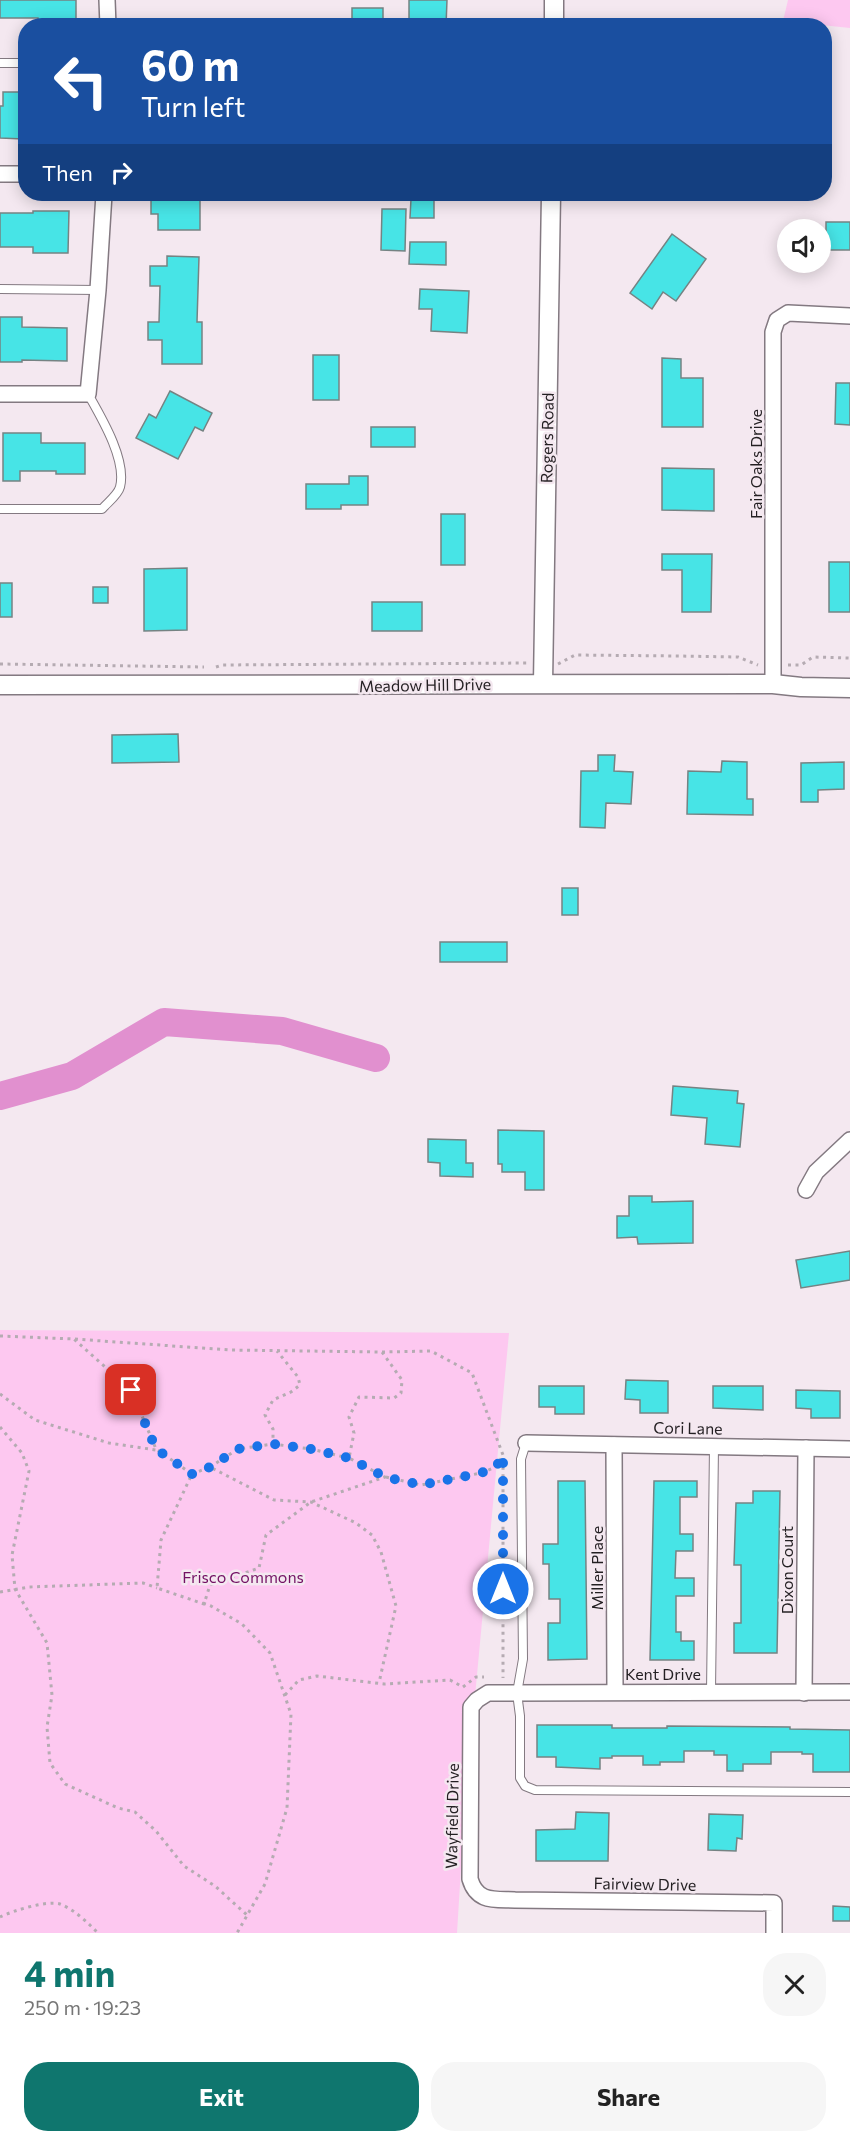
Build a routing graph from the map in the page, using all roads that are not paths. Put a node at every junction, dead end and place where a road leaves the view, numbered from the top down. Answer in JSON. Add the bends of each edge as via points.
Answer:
{"nodes":[{"id":1,"x":107,"y":0,"type":"edge"},
{"id":2,"x":554,"y":0,"type":"edge"},
{"id":3,"x":108,"y":18,"type":"edge"},
{"id":4,"x":554,"y":18,"type":"edge"},
{"id":5,"x":0,"y":63,"type":"edge"},
{"id":6,"x":18,"y":63,"type":"edge"},
{"id":7,"x":0,"y":174,"type":"edge"},
{"id":8,"x":18,"y":174,"type":"edge"},
{"id":9,"x":104,"y":201,"type":"edge"},
{"id":10,"x":551,"y":201,"type":"edge"},
{"id":11,"x":0,"y":289,"type":"edge"},
{"id":12,"x":98,"y":290,"type":"junction"},
{"id":13,"x":850,"y":316,"type":"edge"},
{"id":14,"x":0,"y":394,"type":"edge"},
{"id":15,"x":88,"y":394,"type":"junction"},
{"id":16,"x":0,"y":509,"type":"edge"},
{"id":17,"x":543,"y":683,"type":"junction"},
{"id":18,"x":773,"y":684,"type":"junction"},
{"id":19,"x":0,"y":685,"type":"edge"},
{"id":20,"x":850,"y":688,"type":"edge"},
{"id":21,"x":850,"y":1140,"type":"edge"},
{"id":22,"x":806,"y":1190,"type":"dead end"},
{"id":23,"x":526,"y":1443,"type":"joint"},
{"id":24,"x":614,"y":1444,"type":"junction"},
{"id":25,"x":714,"y":1446,"type":"junction"},
{"id":26,"x":806,"y":1448,"type":"junction"},
{"id":27,"x":850,"y":1449,"type":"edge"},
{"id":28,"x":615,"y":1692,"type":"junction"},
{"id":29,"x":711,"y":1692,"type":"junction"},
{"id":30,"x":850,"y":1692,"type":"edge"},
{"id":31,"x":517,"y":1693,"type":"junction"},
{"id":32,"x":804,"y":1693,"type":"junction"},
{"id":33,"x":477,"y":1700,"type":"joint"},
{"id":34,"x":850,"y":1792,"type":"edge"},
{"id":35,"x":515,"y":1900,"type":"joint"},
{"id":36,"x":774,"y":1933,"type":"edge"}],
"edges":[{"from":1,"to":3,"type":"street"},
{"from":2,"to":4,"type":"street"},
{"from":5,"to":6,"type":"lane"},
{"from":7,"to":8,"type":"street"},
{"from":9,"to":12,"type":"street"},
{"from":10,"to":17,"type":"street","name":"Rogers Road"},
{"from":11,"to":12,"type":"lane"},
{"from":12,"to":15,"type":"street"},
{"from":13,"to":18,"type":"street","name":"Fair Oaks Drive","via":[[788,313],[777,320],[773,332]]},
{"from":14,"to":15,"type":"street"},
{"from":15,"to":16,"type":"lane","via":[[121,467],[120,489],[102,509]]},
{"from":17,"to":18,"type":"street","name":"Meadow Hill Drive"},
{"from":17,"to":19,"type":"street","name":"Meadow Hill Drive"},
{"from":18,"to":20,"type":"street","name":"Meadow Hill Drive"},
{"from":21,"to":22,"type":"street","via":[[816,1172]]},
{"from":23,"to":24,"type":"street","name":"Cori Lane"},
{"from":23,"to":31,"type":"lane","via":[[521,1459],[523,1659]]},
{"from":24,"to":25,"type":"street","name":"Cori Lane"},
{"from":24,"to":28,"type":"street","name":"Miller Place"},
{"from":25,"to":26,"type":"street","name":"Cori Lane"},
{"from":25,"to":29,"type":"lane"},
{"from":26,"to":27,"type":"street","name":"Cori Lane"},
{"from":26,"to":32,"type":"street","name":"Dixon Court"},
{"from":28,"to":29,"type":"street","name":"Kent Drive"},
{"from":28,"to":31,"type":"street","name":"Kent Drive"},
{"from":29,"to":32,"type":"street","name":"Kent Drive"},
{"from":30,"to":32,"type":"street","name":"Kent Drive"},
{"from":31,"to":33,"type":"street","name":"Kent Drive","via":[[488,1694]]},
{"from":31,"to":34,"type":"lane","via":[[520,1778],[525,1786],[535,1790]]},
{"from":33,"to":35,"type":"street","name":"Wayfield Drive","via":[[471,1707],[470,1879],[472,1888],[488,1899]]},
{"from":35,"to":36,"type":"street","name":"Fairview Drive","via":[[774,1903]]}]}
